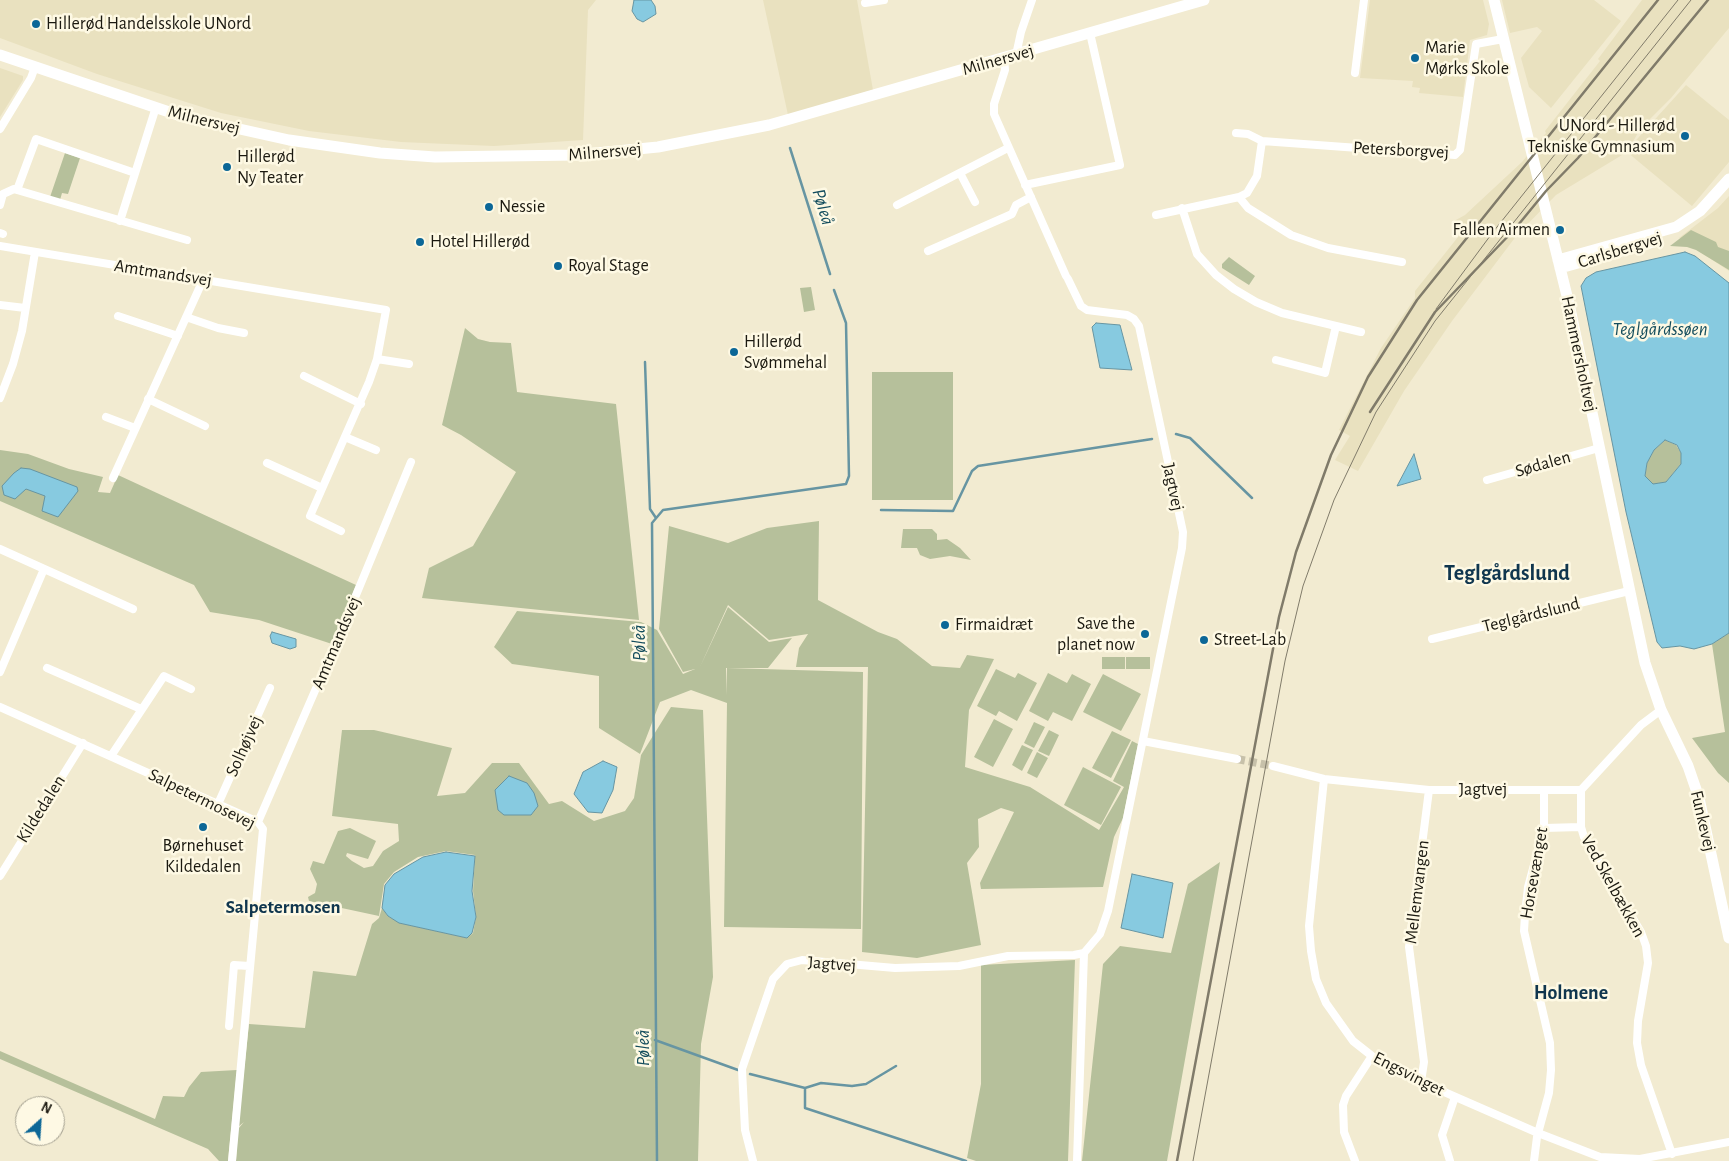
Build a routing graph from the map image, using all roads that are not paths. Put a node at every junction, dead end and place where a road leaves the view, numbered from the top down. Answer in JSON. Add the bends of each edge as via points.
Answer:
{"nodes":[{"id":1,"x":884,"y":0,"type":"edge"},
{"id":2,"x":1032,"y":0,"type":"edge"},
{"id":3,"x":1204,"y":0,"type":"edge"},
{"id":4,"x":1364,"y":0,"type":"edge"},
{"id":5,"x":1494,"y":0,"type":"edge"},
{"id":6,"x":865,"y":3,"type":"dead end"},
{"id":7,"x":1090,"y":33,"type":"junction"},
{"id":8,"x":1503,"y":39,"type":"junction"},
{"id":9,"x":0,"y":55,"type":"edge"},
{"id":10,"x":1016,"y":55,"type":"junction"},
{"id":11,"x":1004,"y":58,"type":"junction"},
{"id":12,"x":35,"y":67,"type":"junction"},
{"id":13,"x":1355,"y":73,"type":"dead end"},
{"id":14,"x":156,"y":107,"type":"junction"},
{"id":15,"x":0,"y":129,"type":"edge"},
{"id":16,"x":1236,"y":134,"type":"dead end"},
{"id":17,"x":1262,"y":141,"type":"junction"},
{"id":18,"x":1008,"y":148,"type":"junction"},
{"id":19,"x":135,"y":173,"type":"junction"},
{"id":20,"x":960,"y":173,"type":"junction"},
{"id":21,"x":1729,"y":179,"type":"edge"},
{"id":22,"x":1025,"y":186,"type":"junction"},
{"id":23,"x":17,"y":190,"type":"junction"},
{"id":24,"x":1031,"y":197,"type":"junction"},
{"id":25,"x":1239,"y":197,"type":"junction"},
{"id":26,"x":975,"y":202,"type":"dead end"},
{"id":27,"x":0,"y":205,"type":"edge"},
{"id":28,"x":897,"y":205,"type":"dead end"},
{"id":29,"x":1182,"y":208,"type":"junction"},
{"id":30,"x":1156,"y":215,"type":"dead end"},
{"id":31,"x":120,"y":221,"type":"junction"},
{"id":32,"x":187,"y":240,"type":"dead end"},
{"id":33,"x":0,"y":246,"type":"edge"},
{"id":34,"x":928,"y":251,"type":"dead end"},
{"id":35,"x":35,"y":252,"type":"junction"},
{"id":36,"x":1402,"y":262,"type":"dead end"},
{"id":37,"x":1559,"y":264,"type":"junction"},
{"id":38,"x":203,"y":280,"type":"junction"},
{"id":39,"x":0,"y":305,"type":"edge"},
{"id":40,"x":25,"y":308,"type":"junction"},
{"id":41,"x":118,"y":316,"type":"dead end"},
{"id":42,"x":186,"y":317,"type":"junction"},
{"id":43,"x":1336,"y":326,"type":"junction"},
{"id":44,"x":1362,"y":332,"type":"dead end"},
{"id":45,"x":244,"y":333,"type":"dead end"},
{"id":46,"x":178,"y":336,"type":"junction"},
{"id":47,"x":377,"y":359,"type":"junction"},
{"id":48,"x":1276,"y":360,"type":"dead end"},
{"id":49,"x":409,"y":364,"type":"dead end"},
{"id":50,"x":304,"y":376,"type":"dead end"},
{"id":51,"x":0,"y":398,"type":"edge"},
{"id":52,"x":148,"y":400,"type":"junction"},
{"id":53,"x":361,"y":404,"type":"junction"},
{"id":54,"x":106,"y":417,"type":"dead end"},
{"id":55,"x":204,"y":426,"type":"dead end"},
{"id":56,"x":135,"y":428,"type":"junction"},
{"id":57,"x":345,"y":437,"type":"junction"},
{"id":58,"x":1599,"y":448,"type":"junction"},
{"id":59,"x":376,"y":450,"type":"dead end"},
{"id":60,"x":411,"y":462,"type":"dead end"},
{"id":61,"x":267,"y":463,"type":"dead end"},
{"id":62,"x":112,"y":478,"type":"dead end"},
{"id":63,"x":1487,"y":480,"type":"dead end"},
{"id":64,"x":322,"y":488,"type":"junction"},
{"id":65,"x":341,"y":531,"type":"dead end"},
{"id":66,"x":0,"y":549,"type":"edge"},
{"id":67,"x":44,"y":569,"type":"junction"},
{"id":68,"x":1629,"y":590,"type":"junction"},
{"id":69,"x":133,"y":609,"type":"dead end"},
{"id":70,"x":1432,"y":638,"type":"dead end"},
{"id":71,"x":3,"y":655,"type":"edge"},
{"id":72,"x":47,"y":668,"type":"dead end"},
{"id":73,"x":0,"y":672,"type":"edge"},
{"id":74,"x":191,"y":688,"type":"dead end"},
{"id":75,"x":270,"y":688,"type":"dead end"},
{"id":76,"x":0,"y":707,"type":"edge"},
{"id":77,"x":141,"y":710,"type":"junction"},
{"id":78,"x":1661,"y":710,"type":"junction"},
{"id":79,"x":1143,"y":740,"type":"junction"},
{"id":80,"x":82,"y":743,"type":"junction"},
{"id":81,"x":111,"y":756,"type":"junction"},
{"id":82,"x":1237,"y":759,"type":"tunnel mouth"},
{"id":83,"x":1273,"y":766,"type":"tunnel mouth"},
{"id":84,"x":1324,"y":779,"type":"junction"},
{"id":85,"x":1429,"y":790,"type":"junction"},
{"id":86,"x":1544,"y":790,"type":"junction"},
{"id":87,"x":1580,"y":790,"type":"junction"},
{"id":88,"x":218,"y":804,"type":"junction"},
{"id":89,"x":258,"y":822,"type":"junction"},
{"id":90,"x":1582,"y":827,"type":"junction"},
{"id":91,"x":1544,"y":828,"type":"junction"},
{"id":92,"x":0,"y":876,"type":"edge"},
{"id":93,"x":1729,"y":938,"type":"edge"},
{"id":94,"x":1084,"y":953,"type":"junction"},
{"id":95,"x":249,"y":966,"type":"junction"},
{"id":96,"x":229,"y":1026,"type":"dead end"},
{"id":97,"x":1372,"y":1056,"type":"junction"},
{"id":98,"x":1421,"y":1082,"type":"junction"},
{"id":99,"x":1455,"y":1097,"type":"junction"},
{"id":100,"x":1538,"y":1133,"type":"junction"},
{"id":101,"x":1729,"y":1142,"type":"edge"},
{"id":102,"x":1672,"y":1154,"type":"junction"},
{"id":103,"x":232,"y":1161,"type":"edge"},
{"id":104,"x":752,"y":1161,"type":"edge"},
{"id":105,"x":1077,"y":1161,"type":"edge"},
{"id":106,"x":1355,"y":1161,"type":"edge"},
{"id":107,"x":1450,"y":1161,"type":"edge"},
{"id":108,"x":1534,"y":1161,"type":"edge"}],
"edges":[{"from":1,"to":6,"type":"street"},
{"from":2,"to":10,"type":"street"},
{"from":3,"to":7,"type":"street","name":"Milnersvej"},
{"from":4,"to":13,"type":"street"},
{"from":5,"to":8,"type":"street","name":"Hammersholtvej"},
{"from":7,"to":10,"type":"street","name":"Milnersvej"},
{"from":7,"to":22,"type":"street","via":[[1120,166]]},
{"from":8,"to":17,"type":"street","name":"Petersborgvej","via":[[1476,44],[1460,150],[1455,155]]},
{"from":8,"to":37,"type":"street","name":"Hammersholtvej"},
{"from":9,"to":12,"type":"street","name":"Milnersvej"},
{"from":10,"to":11,"type":"street","name":"Milnersvej"},
{"from":11,"to":14,"type":"street","name":"Milnersvej","via":[[769,126],[658,146],[576,155],[464,158],[380,153],[289,140],[181,116]]},
{"from":11,"to":18,"type":"street","via":[[1005,70],[994,114]]},
{"from":12,"to":14,"type":"street","name":"Milnersvej"},
{"from":12,"to":15,"type":"street"},
{"from":14,"to":19,"type":"street"},
{"from":16,"to":17,"type":"street","name":"Petersborgvej","via":[[1248,134]]},
{"from":17,"to":25,"type":"street","via":[[1256,180],[1247,193]]},
{"from":18,"to":20,"type":"street"},
{"from":18,"to":22,"type":"street"},
{"from":19,"to":23,"type":"street","via":[[36,140]]},
{"from":19,"to":31,"type":"street"},
{"from":20,"to":26,"type":"street"},
{"from":20,"to":28,"type":"street"},
{"from":21,"to":37,"type":"street","name":"Carlsbergvej","via":[[1700,211],[1676,227]]},
{"from":22,"to":24,"type":"street"},
{"from":23,"to":27,"type":"street","via":[[3,194]]},
{"from":23,"to":31,"type":"street"},
{"from":24,"to":34,"type":"street","via":[[1016,205],[1012,214]]},
{"from":24,"to":79,"type":"street","name":"Jagtvej","via":[[1081,306],[1087,310],[1127,315],[1139,326],[1183,532]]},
{"from":25,"to":29,"type":"street"},
{"from":25,"to":36,"type":"street","via":[[1248,208],[1290,235],[1328,248]]},
{"from":29,"to":30,"type":"street"},
{"from":29,"to":43,"type":"street","via":[[1194,249],[1216,275],[1234,289],[1265,306],[1300,319]]},
{"from":31,"to":32,"type":"street"},
{"from":33,"to":35,"type":"street","name":"Amtmandsvej"},
{"from":35,"to":38,"type":"street","name":"Amtmandsvej"},
{"from":35,"to":40,"type":"street"},
{"from":37,"to":58,"type":"street","name":"Hammersholtvej"},
{"from":38,"to":42,"type":"street"},
{"from":38,"to":47,"type":"street","name":"Amtmandsvej","via":[[386,310]]},
{"from":39,"to":40,"type":"street"},
{"from":40,"to":51,"type":"street","via":[[13,364]]},
{"from":41,"to":46,"type":"street"},
{"from":42,"to":45,"type":"street"},
{"from":42,"to":46,"type":"street"},
{"from":43,"to":44,"type":"street"},
{"from":43,"to":48,"type":"street","via":[[1325,373]]},
{"from":46,"to":52,"type":"street"},
{"from":47,"to":49,"type":"street"},
{"from":47,"to":53,"type":"street"},
{"from":50,"to":53,"type":"street"},
{"from":52,"to":55,"type":"street"},
{"from":52,"to":56,"type":"street"},
{"from":53,"to":57,"type":"street"},
{"from":54,"to":56,"type":"street"},
{"from":56,"to":62,"type":"street"},
{"from":57,"to":59,"type":"street"},
{"from":57,"to":64,"type":"street"},
{"from":58,"to":63,"type":"street","name":"Sødalen"},
{"from":58,"to":68,"type":"street","name":"Hammersholtvej"},
{"from":60,"to":89,"type":"street","name":"Amtmandsvej"},
{"from":61,"to":64,"type":"street"},
{"from":64,"to":65,"type":"street","via":[[310,516]]},
{"from":66,"to":67,"type":"street"},
{"from":67,"to":69,"type":"street"},
{"from":67,"to":71,"type":"street"},
{"from":68,"to":70,"type":"street","name":"Teglgårdslund"},
{"from":68,"to":78,"type":"street","name":"Hammersholtvej","via":[[1645,663]]},
{"from":71,"to":73,"type":"street"},
{"from":72,"to":77,"type":"street"},
{"from":74,"to":77,"type":"street","via":[[164,676]]},
{"from":75,"to":88,"type":"street","name":"Solhøjvej"},
{"from":76,"to":80,"type":"street","name":"Salpetermosevej"},
{"from":77,"to":81,"type":"street"},
{"from":78,"to":87,"type":"street","via":[[1641,725]]},
{"from":78,"to":93,"type":"street","name":"Funkevej","via":[[1688,766],[1699,798]]},
{"from":79,"to":82,"type":"street"},
{"from":79,"to":94,"type":"street","name":"Jagtvej","via":[[1108,911],[1100,934]]},
{"from":80,"to":81,"type":"street","name":"Salpetermosevej"},
{"from":80,"to":92,"type":"street","name":"Kildedalen"},
{"from":81,"to":88,"type":"street","name":"Salpetermosevej"},
{"from":83,"to":84,"type":"street","name":"Jagtvej"},
{"from":84,"to":85,"type":"street","name":"Jagtvej"},
{"from":84,"to":97,"type":"street","name":"Engsvinget","via":[[1309,926],[1311,951],[1316,979],[1326,1003],[1353,1041]]},
{"from":85,"to":86,"type":"street","name":"Jagtvej"},
{"from":85,"to":98,"type":"street","name":"Mellemvangen","via":[[1409,947],[1424,1062]]},
{"from":86,"to":87,"type":"street","name":"Jagtvej"},
{"from":86,"to":91,"type":"street","name":"Horsevænget"},
{"from":87,"to":90,"type":"street","name":"Ved Skelbækken"},
{"from":88,"to":89,"type":"street","name":"Salpetermosevej"},
{"from":89,"to":95,"type":"street","name":"Salpetermosevej","via":[[264,837]]},
{"from":90,"to":91,"type":"street"},
{"from":90,"to":102,"type":"street","name":"Ved Skelbækken","via":[[1584,837],[1641,932],[1646,946],[1648,963],[1638,1021],[1638,1043],[1641,1065]]},
{"from":91,"to":100,"type":"street","name":"Horsevænget","via":[[1524,915],[1524,931],[1550,1043],[1550,1093]]},
{"from":94,"to":104,"type":"street","name":"Jagtvej","via":[[1008,956],[950,966],[896,968],[802,960],[787,964],[773,979],[742,1069],[745,1130]]},
{"from":94,"to":105,"type":"street"},
{"from":95,"to":96,"type":"street","via":[[234,965]]},
{"from":95,"to":103,"type":"street","name":"Salpetermosevej"},
{"from":97,"to":98,"type":"street","name":"Engsvinget"},
{"from":97,"to":106,"type":"street","via":[[1343,1105],[1344,1132]]},
{"from":98,"to":99,"type":"street","name":"Engsvinget"},
{"from":99,"to":100,"type":"street","name":"Engsvinget"},
{"from":99,"to":107,"type":"street","via":[[1442,1135]]},
{"from":100,"to":102,"type":"street","name":"Engsvinget","via":[[1600,1157],[1640,1159]]},
{"from":100,"to":108,"type":"street","name":"Horsevænget"},
{"from":101,"to":102,"type":"street","name":"Engsvinget"}]}
